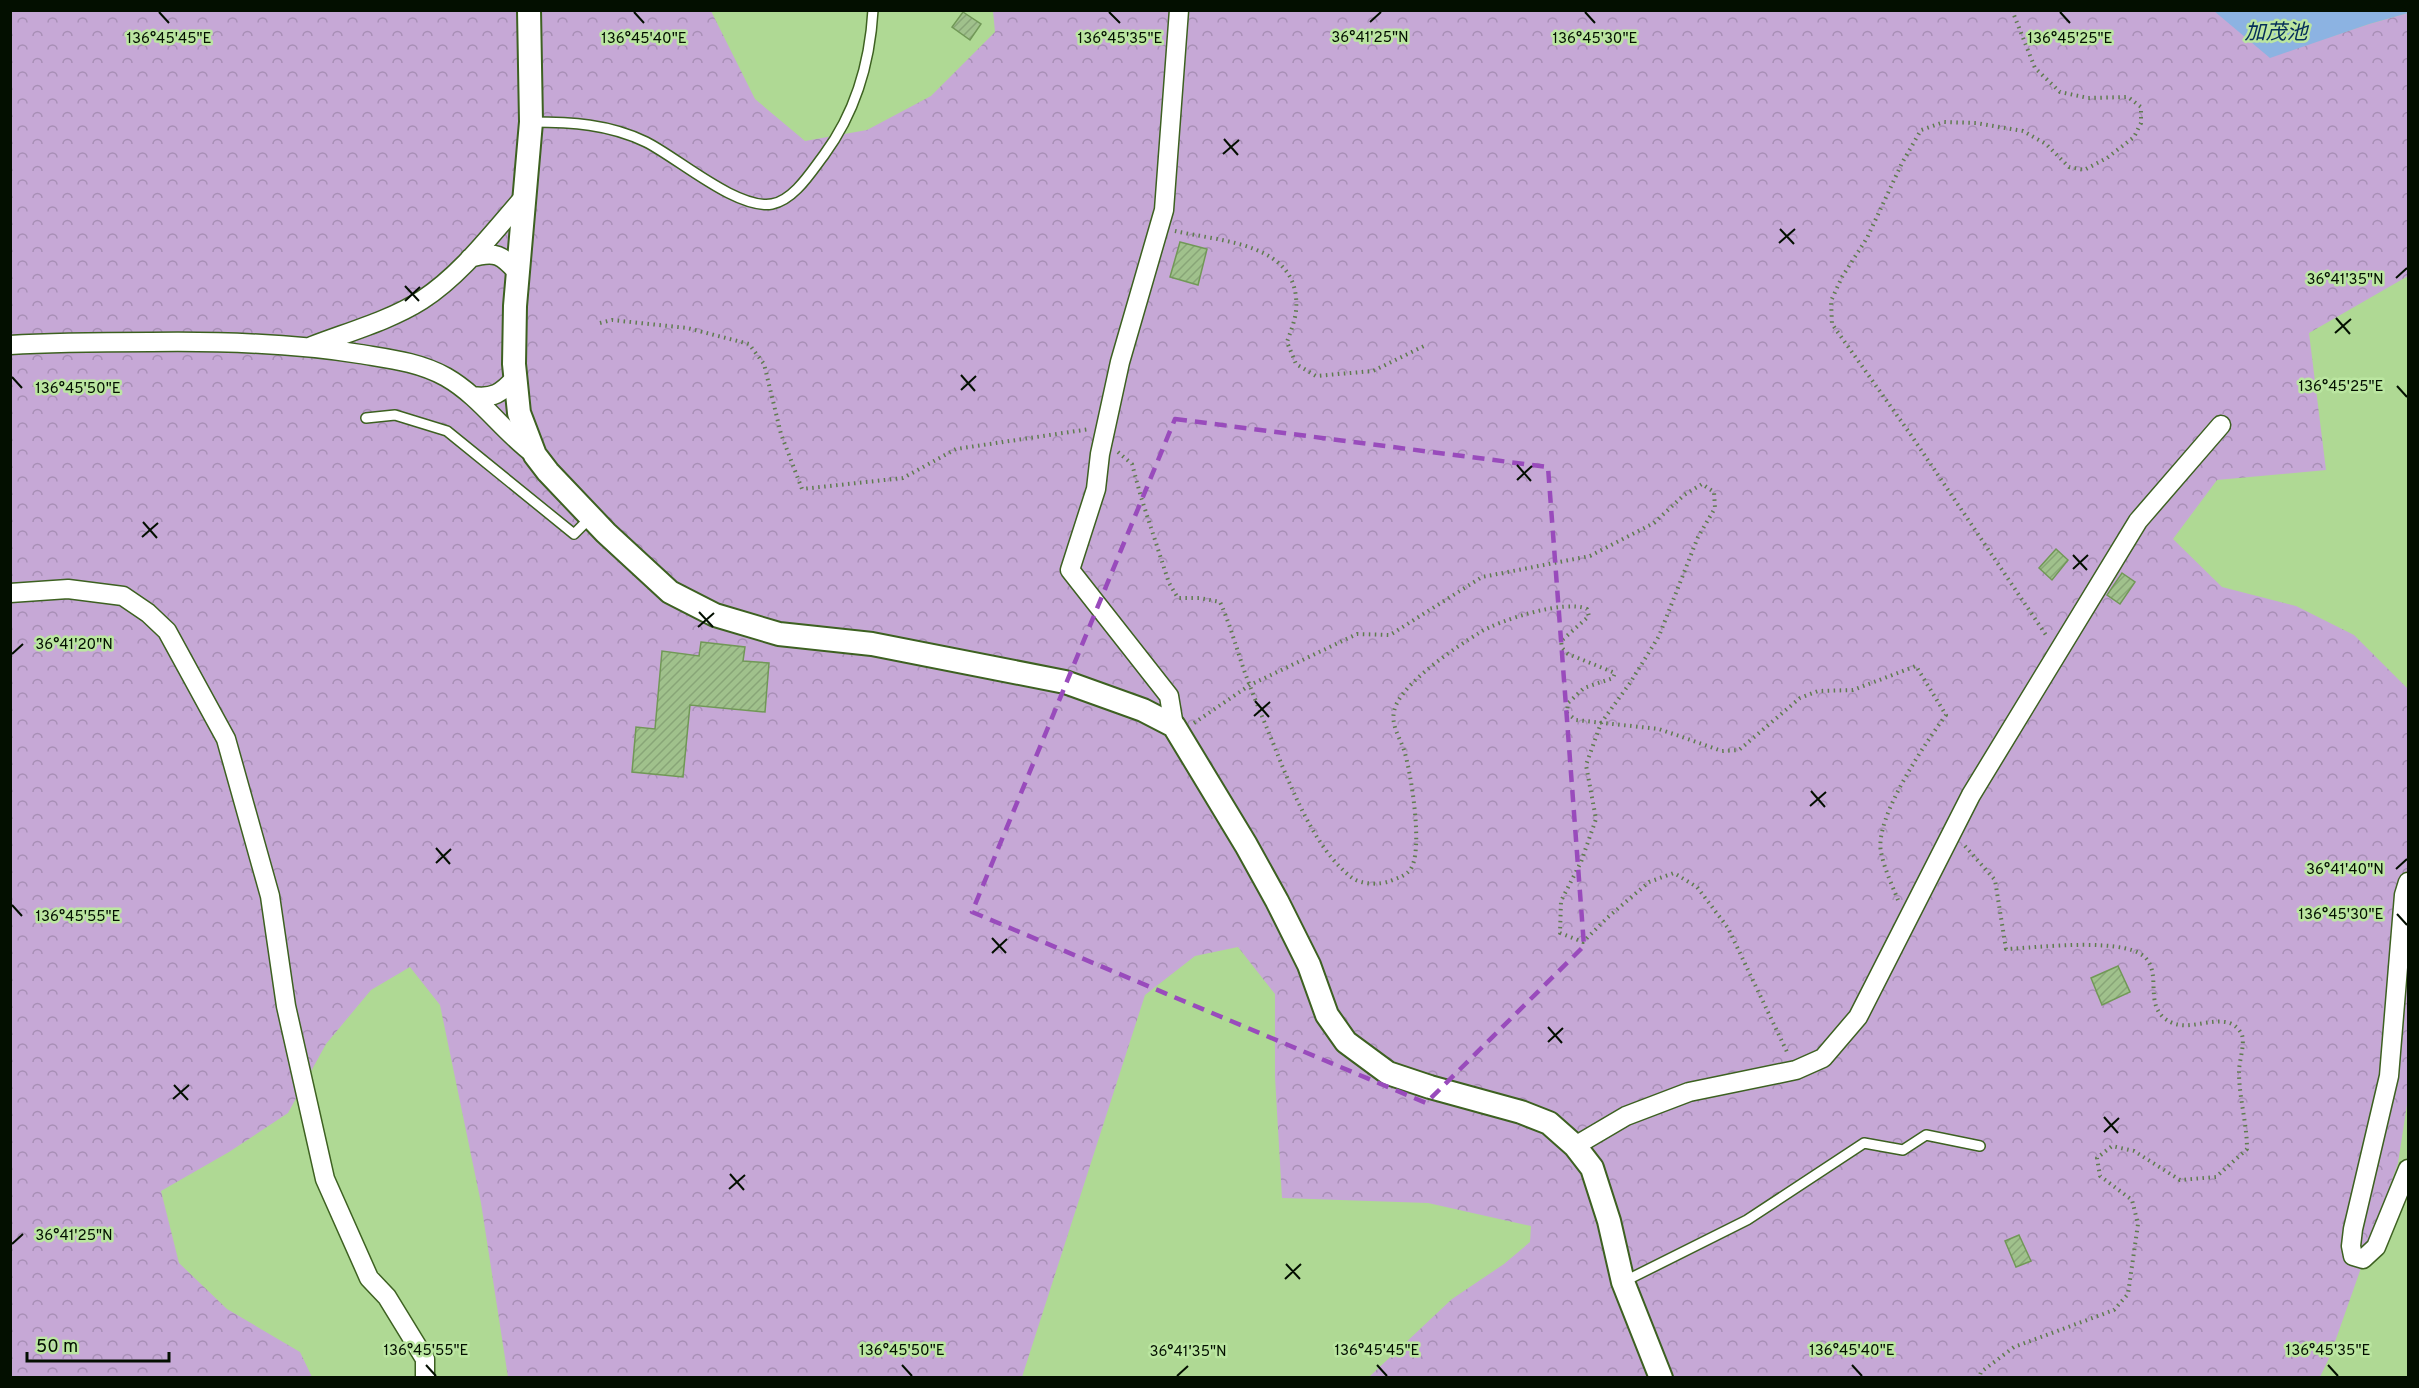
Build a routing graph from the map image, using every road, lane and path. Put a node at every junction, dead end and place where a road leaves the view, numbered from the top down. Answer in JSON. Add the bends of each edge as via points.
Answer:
{"nodes":[{"id":1,"x":529,"y":10,"type":"edge"},
{"id":2,"x":873,"y":10,"type":"edge"},
{"id":3,"x":1179,"y":10,"type":"edge"},
{"id":4,"x":2012,"y":10,"type":"edge"},
{"id":5,"x":531,"y":122,"type":"junction"},
{"id":6,"x":525,"y":196,"type":"junction"},
{"id":7,"x":1159,"y":228,"type":"junction"},
{"id":8,"x":470,"y":258,"type":"junction"},
{"id":9,"x":519,"y":274,"type":"junction"},
{"id":10,"x":600,"y":323,"type":"dead end"},
{"id":11,"x":10,"y":345,"type":"edge"},
{"id":12,"x":310,"y":346,"type":"junction"},
{"id":13,"x":1425,"y":346,"type":"dead end"},
{"id":14,"x":515,"y":378,"type":"junction"},
{"id":15,"x":472,"y":396,"type":"junction"},
{"id":16,"x":366,"y":418,"type":"dead end"},
{"id":17,"x":2221,"y":425,"type":"dead end"},
{"id":18,"x":1103,"y":440,"type":"junction"},
{"id":19,"x":535,"y":454,"type":"junction"},
{"id":20,"x":591,"y":517,"type":"junction"},
{"id":21,"x":10,"y":594,"type":"edge"},
{"id":22,"x":2058,"y":653,"type":"junction"},
{"id":23,"x":1250,"y":685,"type":"junction"},
{"id":24,"x":1601,"y":723,"type":"junction"},
{"id":25,"x":1177,"y":730,"type":"junction"},
{"id":26,"x":1953,"y":832,"type":"junction"},
{"id":27,"x":2409,"y":882,"type":"edge"},
{"id":28,"x":1906,"y":924,"type":"junction"},
{"id":29,"x":1796,"y":1070,"type":"junction"},
{"id":30,"x":1575,"y":1146,"type":"junction"},
{"id":31,"x":1980,"y":1146,"type":"dead end"},
{"id":32,"x":2409,"y":1169,"type":"edge"},
{"id":33,"x":1623,"y":1282,"type":"junction"},
{"id":34,"x":425,"y":1377,"type":"edge"},
{"id":35,"x":1661,"y":1377,"type":"edge"},
{"id":36,"x":1979,"y":1377,"type":"edge"}],
"edges":[{"from":1,"to":5,"type":"street"},
{"from":2,"to":5,"type":"lane","via":[[857,97],[840,134],[785,200],[769,204],[732,195],[646,142],[615,130],[579,122]]},
{"from":3,"to":7,"type":"street","via":[[1164,210]]},
{"from":4,"to":22,"type":"path","via":[[2035,68],[2060,92],[2088,98],[2128,97],[2141,107],[2141,123],[2134,137],[2084,170],[2069,167],[2046,144],[2024,131],[1944,122],[1921,130],[1867,238],[1834,293],[1832,324]]},
{"from":5,"to":6,"type":"street"},
{"from":6,"to":8,"type":"street"},
{"from":6,"to":9,"type":"street"},
{"from":7,"to":13,"type":"path","via":[[1261,250],[1281,263],[1295,286],[1296,312],[1287,342],[1296,364],[1316,376],[1373,370]]},
{"from":7,"to":18,"type":"street","via":[[1120,362]]},
{"from":8,"to":9,"type":"street","via":[[484,253],[498,255]]},
{"from":8,"to":12,"type":"street","via":[[421,301]]},
{"from":9,"to":14,"type":"street"},
{"from":10,"to":18,"type":"path","via":[[612,320],[687,328],[749,344],[764,364],[781,434],[802,489],[903,478],[956,449],[1089,428]]},
{"from":11,"to":12,"type":"street","via":[[223,341]]},
{"from":12,"to":15,"type":"street","via":[[418,364]]},
{"from":14,"to":15,"type":"street","via":[[500,394]]},
{"from":14,"to":19,"type":"street","via":[[519,413]]},
{"from":15,"to":19,"type":"street","via":[[516,441]]},
{"from":16,"to":20,"type":"lane","via":[[396,415],[447,431],[574,534]]},
{"from":17,"to":22,"type":"street","via":[[2138,521]]},
{"from":18,"to":23,"type":"path","via":[[1132,464],[1169,583],[1178,598],[1220,602]]},
{"from":18,"to":25,"type":"street","via":[[1096,489],[1070,570],[1169,696]]},
{"from":19,"to":20,"type":"street"},
{"from":20,"to":25,"type":"street","via":[[670,592],[715,615],[779,634],[872,644],[1065,682],[1143,710]]},
{"from":21,"to":34,"type":"street","via":[[68,589],[123,596],[167,631],[226,739],[270,896],[286,1006],[325,1179],[369,1278],[387,1297],[425,1359]]},
{"from":22,"to":26,"type":"street","via":[[1971,795]]},
{"from":23,"to":24,"type":"path","via":[[1358,634],[1390,635],[1482,577],[1590,556],[1654,523],[1702,484],[1714,492],[1715,508],[1698,537],[1659,636]]},
{"from":23,"to":24,"type":"path","via":[[1298,805],[1323,846],[1352,879],[1366,883],[1383,884],[1405,875],[1415,858],[1416,827],[1406,761],[1392,722],[1397,704],[1437,662],[1481,631],[1559,606],[1587,609],[1587,620],[1561,641],[1562,648],[1615,673],[1613,678],[1584,688],[1568,703],[1567,713],[1576,720]]},
{"from":23,"to":25,"type":"path"},
{"from":24,"to":28,"type":"path","via":[[1659,729],[1722,751],[1739,750],[1800,698],[1818,691],[1853,690],[1916,666],[1946,715],[1925,743],[1884,826],[1880,850]]},
{"from":24,"to":29,"type":"path","via":[[1586,765],[1596,819],[1581,862],[1561,901],[1560,933],[1583,942],[1649,882],[1674,873],[1697,887],[1728,928]]},
{"from":25,"to":30,"type":"street","via":[[1294,933],[1327,1015],[1346,1042],[1388,1074],[1521,1112],[1549,1123]]},
{"from":26,"to":28,"type":"street"},
{"from":26,"to":36,"type":"path","via":[[1995,880],[2006,949],[2098,944],[2140,951],[2150,962],[2156,1007],[2164,1018],[2182,1026],[2225,1022],[2237,1026],[2243,1038],[2239,1078],[2247,1149],[2216,1177],[2181,1180],[2134,1151],[2112,1146],[2097,1158],[2100,1176],[2132,1200],[2138,1224],[2128,1294],[2114,1311],[2014,1347]]},
{"from":27,"to":32,"type":"street","via":[[2404,895],[2389,1076],[2353,1229],[2353,1256],[2362,1259],[2376,1247]]},
{"from":28,"to":29,"type":"street","via":[[1858,1017],[1823,1058]]},
{"from":29,"to":30,"type":"street","via":[[1689,1092],[1626,1116]]},
{"from":30,"to":33,"type":"street","via":[[1592,1168]]},
{"from":31,"to":33,"type":"lane","via":[[1926,1135],[1903,1150],[1864,1143],[1747,1220]]},
{"from":33,"to":35,"type":"street"}]}
